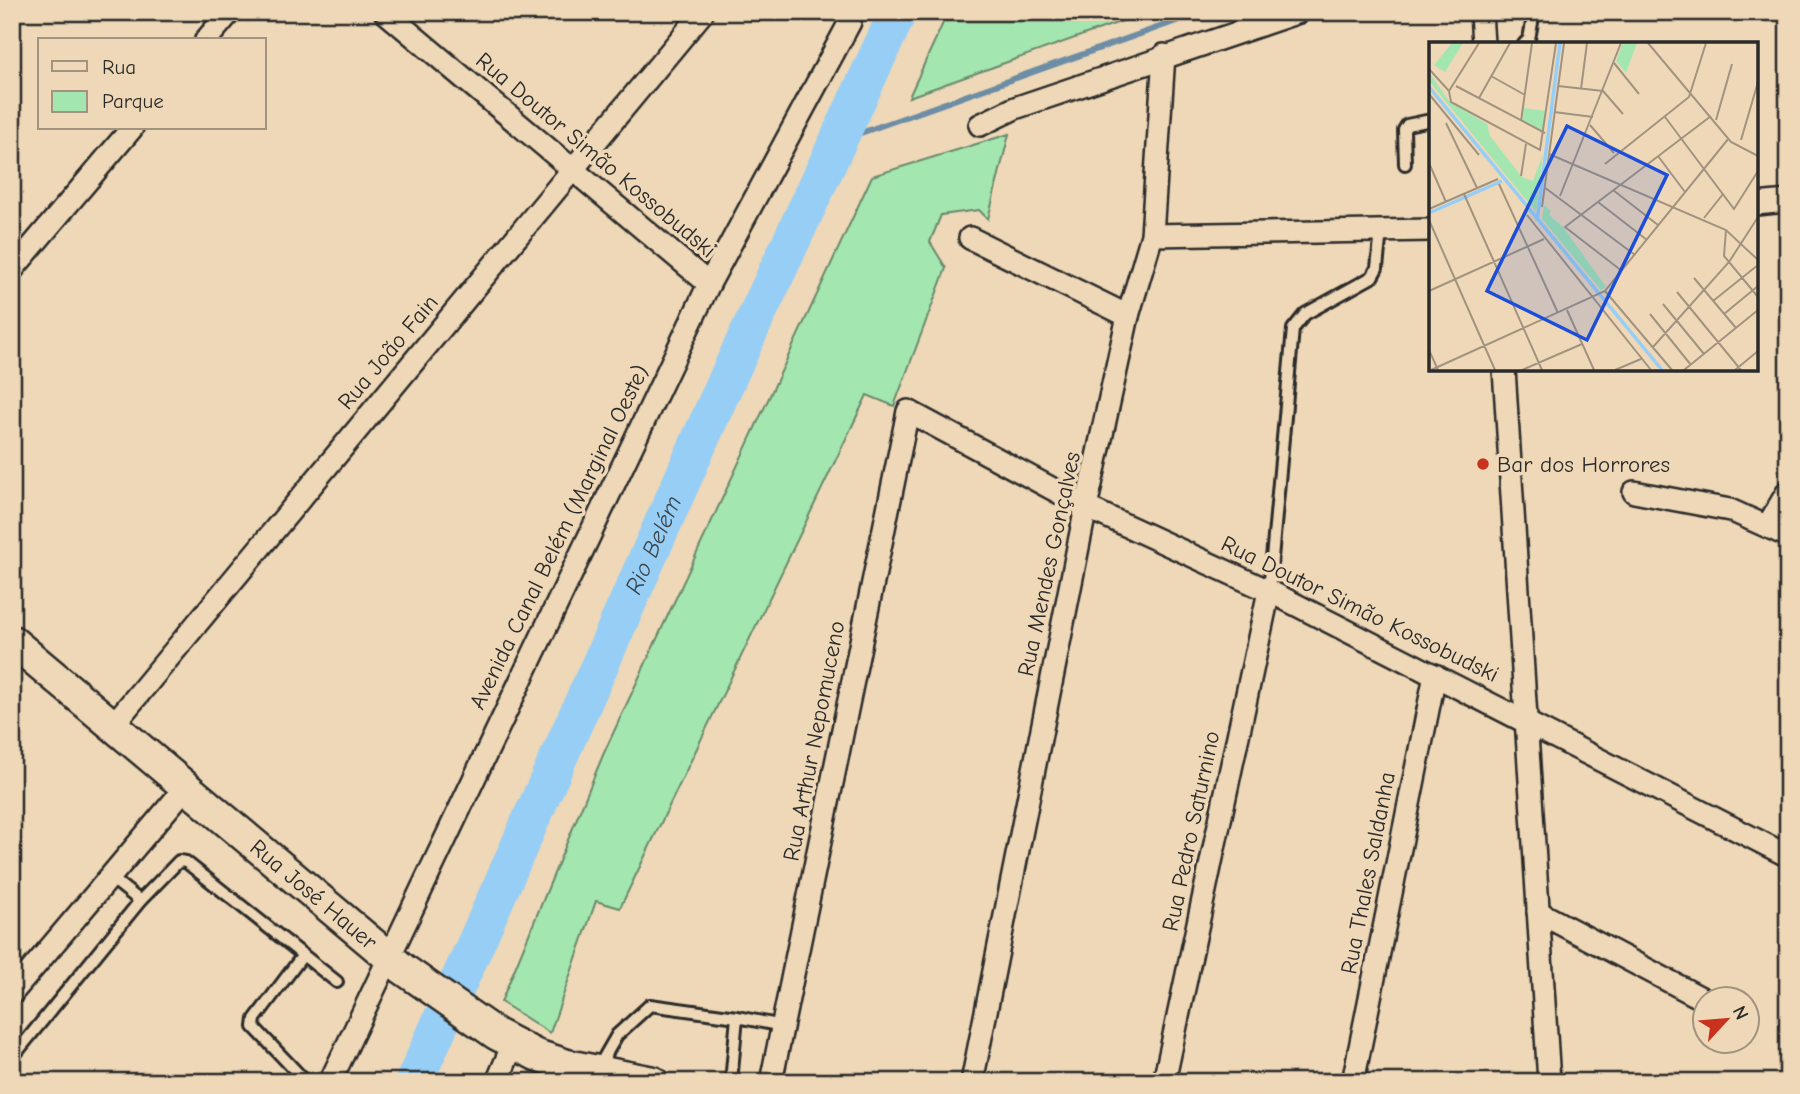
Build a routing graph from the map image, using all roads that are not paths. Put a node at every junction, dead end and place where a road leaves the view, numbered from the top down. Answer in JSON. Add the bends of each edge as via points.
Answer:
{"nodes":[{"id":1,"x":230,"y":12,"type":"edge"},
{"id":2,"x":384,"y":12,"type":"edge"},
{"id":3,"x":703,"y":12,"type":"edge"},
{"id":4,"x":1298,"y":12,"type":"edge"},
{"id":5,"x":1481,"y":12,"type":"edge"},
{"id":6,"x":1534,"y":12,"type":"edge"},
{"id":7,"x":849,"y":22,"type":"dead end"},
{"id":8,"x":208,"y":38,"type":"edge"},
{"id":9,"x":1483,"y":42,"type":"edge"},
{"id":10,"x":1526,"y":42,"type":"edge"},
{"id":11,"x":1164,"y":55,"type":"junction"},
{"id":12,"x":1429,"y":120,"type":"edge"},
{"id":13,"x":980,"y":125,"type":"dead end"},
{"id":14,"x":130,"y":130,"type":"edge"},
{"id":15,"x":1405,"y":164,"type":"dead end"},
{"id":16,"x":573,"y":170,"type":"junction"},
{"id":17,"x":1788,"y":201,"type":"edge"},
{"id":18,"x":1758,"y":204,"type":"edge"},
{"id":19,"x":1429,"y":230,"type":"edge"},
{"id":20,"x":1381,"y":231,"type":"junction"},
{"id":21,"x":1152,"y":235,"type":"junction"},
{"id":22,"x":970,"y":238,"type":"dead end"},
{"id":23,"x":12,"y":270,"type":"edge"},
{"id":24,"x":709,"y":284,"type":"junction"},
{"id":25,"x":1128,"y":316,"type":"junction"},
{"id":26,"x":1504,"y":371,"type":"edge"},
{"id":27,"x":908,"y":411,"type":"joint"},
{"id":28,"x":1788,"y":491,"type":"edge"},
{"id":29,"x":1634,"y":492,"type":"dead end"},
{"id":30,"x":1086,"y":507,"type":"junction"},
{"id":31,"x":1768,"y":525,"type":"junction"},
{"id":32,"x":1788,"y":536,"type":"edge"},
{"id":33,"x":1269,"y":591,"type":"junction"},
{"id":34,"x":12,"y":641,"type":"edge"},
{"id":35,"x":1435,"y":675,"type":"junction"},
{"id":36,"x":1526,"y":722,"type":"junction"},
{"id":37,"x":113,"y":725,"type":"junction"},
{"id":38,"x":186,"y":787,"type":"junction"},
{"id":39,"x":1788,"y":856,"type":"edge"},
{"id":40,"x":110,"y":877,"type":"junction"},
{"id":41,"x":140,"y":901,"type":"junction"},
{"id":42,"x":1538,"y":912,"type":"junction"},
{"id":43,"x":303,"y":955,"type":"junction"},
{"id":44,"x":395,"y":962,"type":"junction"},
{"id":45,"x":337,"y":982,"type":"dead end"},
{"id":46,"x":12,"y":993,"type":"edge"},
{"id":47,"x":1692,"y":993,"type":"edge"},
{"id":48,"x":737,"y":1017,"type":"junction"},
{"id":49,"x":783,"y":1026,"type":"junction"},
{"id":50,"x":505,"y":1039,"type":"junction"},
{"id":51,"x":12,"y":1058,"type":"edge"},
{"id":52,"x":596,"y":1070,"type":"junction"},
{"id":53,"x":306,"y":1082,"type":"edge"},
{"id":54,"x":330,"y":1082,"type":"edge"},
{"id":55,"x":497,"y":1082,"type":"edge"},
{"id":56,"x":653,"y":1082,"type":"edge"},
{"id":57,"x":731,"y":1082,"type":"edge"},
{"id":58,"x":771,"y":1082,"type":"edge"},
{"id":59,"x":972,"y":1082,"type":"edge"},
{"id":60,"x":1164,"y":1082,"type":"edge"},
{"id":61,"x":1353,"y":1082,"type":"edge"},
{"id":62,"x":1549,"y":1082,"type":"edge"}],
"edges":[{"from":1,"to":8,"type":"street"},
{"from":2,"to":16,"type":"street","name":"Rua Doutor Simão Kossobudski"},
{"from":3,"to":16,"type":"street","name":"Rua João Fain"},
{"from":4,"to":11,"type":"street"},
{"from":5,"to":9,"type":"street"},
{"from":6,"to":10,"type":"lane"},
{"from":7,"to":24,"type":"street","name":"Avenida Canal Belém (Marginal Oeste)"},
{"from":11,"to":13,"type":"street"},
{"from":11,"to":21,"type":"street","name":"Rua Mendes Gonçalves"},
{"from":12,"to":15,"type":"lane","via":[[1407,125]]},
{"from":14,"to":23,"type":"street"},
{"from":16,"to":24,"type":"street","name":"Rua Doutor Simão Kossobudski"},
{"from":16,"to":37,"type":"street","name":"Rua João Fain"},
{"from":17,"to":18,"type":"street"},
{"from":19,"to":20,"type":"street"},
{"from":20,"to":21,"type":"street"},
{"from":20,"to":33,"type":"lane","via":[[1372,277],[1306,314],[1293,329]]},
{"from":21,"to":25,"type":"street","name":"Rua Mendes Gonçalves"},
{"from":22,"to":25,"type":"street"},
{"from":24,"to":44,"type":"street","name":"Avenida Canal Belém (Marginal Oeste)"},
{"from":25,"to":30,"type":"street","name":"Rua Mendes Gonçalves"},
{"from":26,"to":36,"type":"street"},
{"from":27,"to":30,"type":"street","name":"Rua Doutor Simão Kossobudski"},
{"from":27,"to":49,"type":"street","name":"Rua Arthur Nepomuceno"},
{"from":28,"to":31,"type":"street"},
{"from":29,"to":31,"type":"street","via":[[1730,510]]},
{"from":30,"to":33,"type":"street","name":"Rua Doutor Simão Kossobudski"},
{"from":30,"to":59,"type":"street","name":"Rua Mendes Gonçalves"},
{"from":31,"to":32,"type":"street"},
{"from":33,"to":35,"type":"street","name":"Rua Doutor Simão Kossobudski"},
{"from":33,"to":60,"type":"street","name":"Rua Pedro Saturnino"},
{"from":34,"to":37,"type":"main road","name":"Rua José Hauer"},
{"from":35,"to":36,"type":"street","name":"Rua Doutor Simão Kossobudski"},
{"from":35,"to":61,"type":"street","name":"Rua Thales Saldanha"},
{"from":36,"to":39,"type":"street","name":"Rua Doutor Simão Kossobudski"},
{"from":36,"to":42,"type":"street"},
{"from":37,"to":38,"type":"main road","name":"Rua José Hauer"},
{"from":38,"to":40,"type":"street"},
{"from":38,"to":44,"type":"main road","name":"Rua José Hauer"},
{"from":40,"to":41,"type":"lane"},
{"from":40,"to":46,"type":"street"},
{"from":41,"to":43,"type":"lane","via":[[173,865],[186,862]]},
{"from":41,"to":51,"type":"lane"},
{"from":42,"to":47,"type":"street"},
{"from":42,"to":62,"type":"street"},
{"from":43,"to":45,"type":"lane"},
{"from":43,"to":53,"type":"lane","via":[[255,1019],[254,1027]]},
{"from":44,"to":50,"type":"main road","name":"Rua José Hauer"},
{"from":44,"to":54,"type":"street","name":"Avenida Canal Belém (Marginal Oeste)"},
{"from":48,"to":49,"type":"lane"},
{"from":48,"to":52,"type":"lane","via":[[650,1005],[617,1035]]},
{"from":48,"to":57,"type":"lane"},
{"from":49,"to":58,"type":"street","name":"Rua Arthur Nepomuceno"},
{"from":50,"to":52,"type":"main road","name":"Rua José Hauer","via":[[567,1065]]},
{"from":50,"to":55,"type":"street"},
{"from":52,"to":56,"type":"main road","name":"Rua José Hauer"}]}
